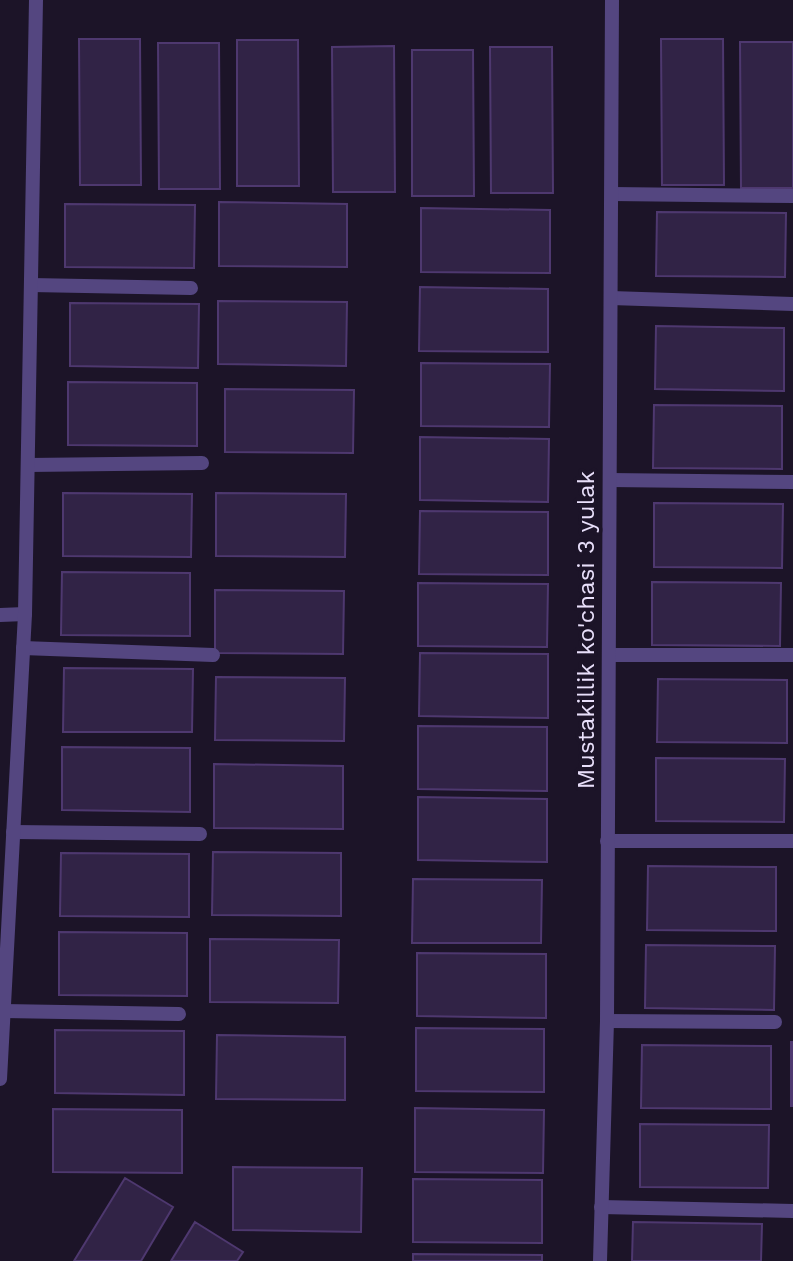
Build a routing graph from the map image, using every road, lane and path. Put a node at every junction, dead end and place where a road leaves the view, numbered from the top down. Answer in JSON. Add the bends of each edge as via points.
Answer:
{"nodes":[{"id":1,"x":36,"y":0,"type":"edge"},
{"id":2,"x":612,"y":0,"type":"edge"},
{"id":3,"x":612,"y":194,"type":"junction"},
{"id":4,"x":793,"y":196,"type":"edge"},
{"id":5,"x":31,"y":285,"type":"junction"},
{"id":6,"x":191,"y":288,"type":"dead end"},
{"id":7,"x":611,"y":298,"type":"junction"},
{"id":8,"x":793,"y":304,"type":"edge"},
{"id":9,"x":202,"y":463,"type":"dead end"},
{"id":10,"x":28,"y":465,"type":"junction"},
{"id":11,"x":610,"y":480,"type":"junction"},
{"id":12,"x":793,"y":482,"type":"edge"},
{"id":13,"x":25,"y":614,"type":"junction"},
{"id":14,"x":0,"y":615,"type":"edge"},
{"id":15,"x":23,"y":648,"type":"junction"},
{"id":16,"x":213,"y":655,"type":"dead end"},
{"id":17,"x":609,"y":655,"type":"junction"},
{"id":18,"x":793,"y":655,"type":"edge"},
{"id":19,"x":13,"y":832,"type":"junction"},
{"id":20,"x":200,"y":834,"type":"dead end"},
{"id":21,"x":607,"y":841,"type":"junction"},
{"id":22,"x":793,"y":841,"type":"edge"},
{"id":23,"x":4,"y":1011,"type":"junction"},
{"id":24,"x":179,"y":1014,"type":"dead end"},
{"id":25,"x":607,"y":1021,"type":"junction"},
{"id":26,"x":775,"y":1022,"type":"dead end"},
{"id":27,"x":0,"y":1079,"type":"edge"},
{"id":28,"x":601,"y":1207,"type":"junction"},
{"id":29,"x":793,"y":1211,"type":"edge"},
{"id":30,"x":600,"y":1261,"type":"edge"}],
"edges":[{"from":1,"to":5,"type":"street"},
{"from":2,"to":3,"type":"street","name":"Mustakillik ko'chasi 3 yulak"},
{"from":3,"to":4,"type":"street"},
{"from":3,"to":7,"type":"street","name":"Mustakillik ko'chasi 3 yulak"},
{"from":5,"to":6,"type":"street"},
{"from":5,"to":10,"type":"street"},
{"from":7,"to":8,"type":"street"},
{"from":7,"to":11,"type":"street","name":"Mustakillik ko'chasi 3 yulak"},
{"from":9,"to":10,"type":"street"},
{"from":10,"to":13,"type":"street"},
{"from":11,"to":12,"type":"street"},
{"from":11,"to":17,"type":"street","name":"Mustakillik ko'chasi 3 yulak"},
{"from":13,"to":14,"type":"street"},
{"from":13,"to":15,"type":"street"},
{"from":15,"to":16,"type":"street"},
{"from":15,"to":19,"type":"street"},
{"from":17,"to":18,"type":"street"},
{"from":17,"to":21,"type":"street","name":"Mustakillik ko'chasi 3 yulak"},
{"from":19,"to":20,"type":"street"},
{"from":19,"to":23,"type":"street"},
{"from":21,"to":22,"type":"street"},
{"from":21,"to":25,"type":"street","name":"Mustakillik ko'chasi 3 yulak"},
{"from":23,"to":24,"type":"street"},
{"from":23,"to":27,"type":"street"},
{"from":25,"to":26,"type":"street"},
{"from":25,"to":28,"type":"street","name":"Mustakillik ko'chasi 3 yulak"},
{"from":28,"to":29,"type":"street"},
{"from":28,"to":30,"type":"street","name":"Mustakillik ko'chasi 3 yulak"}]}
